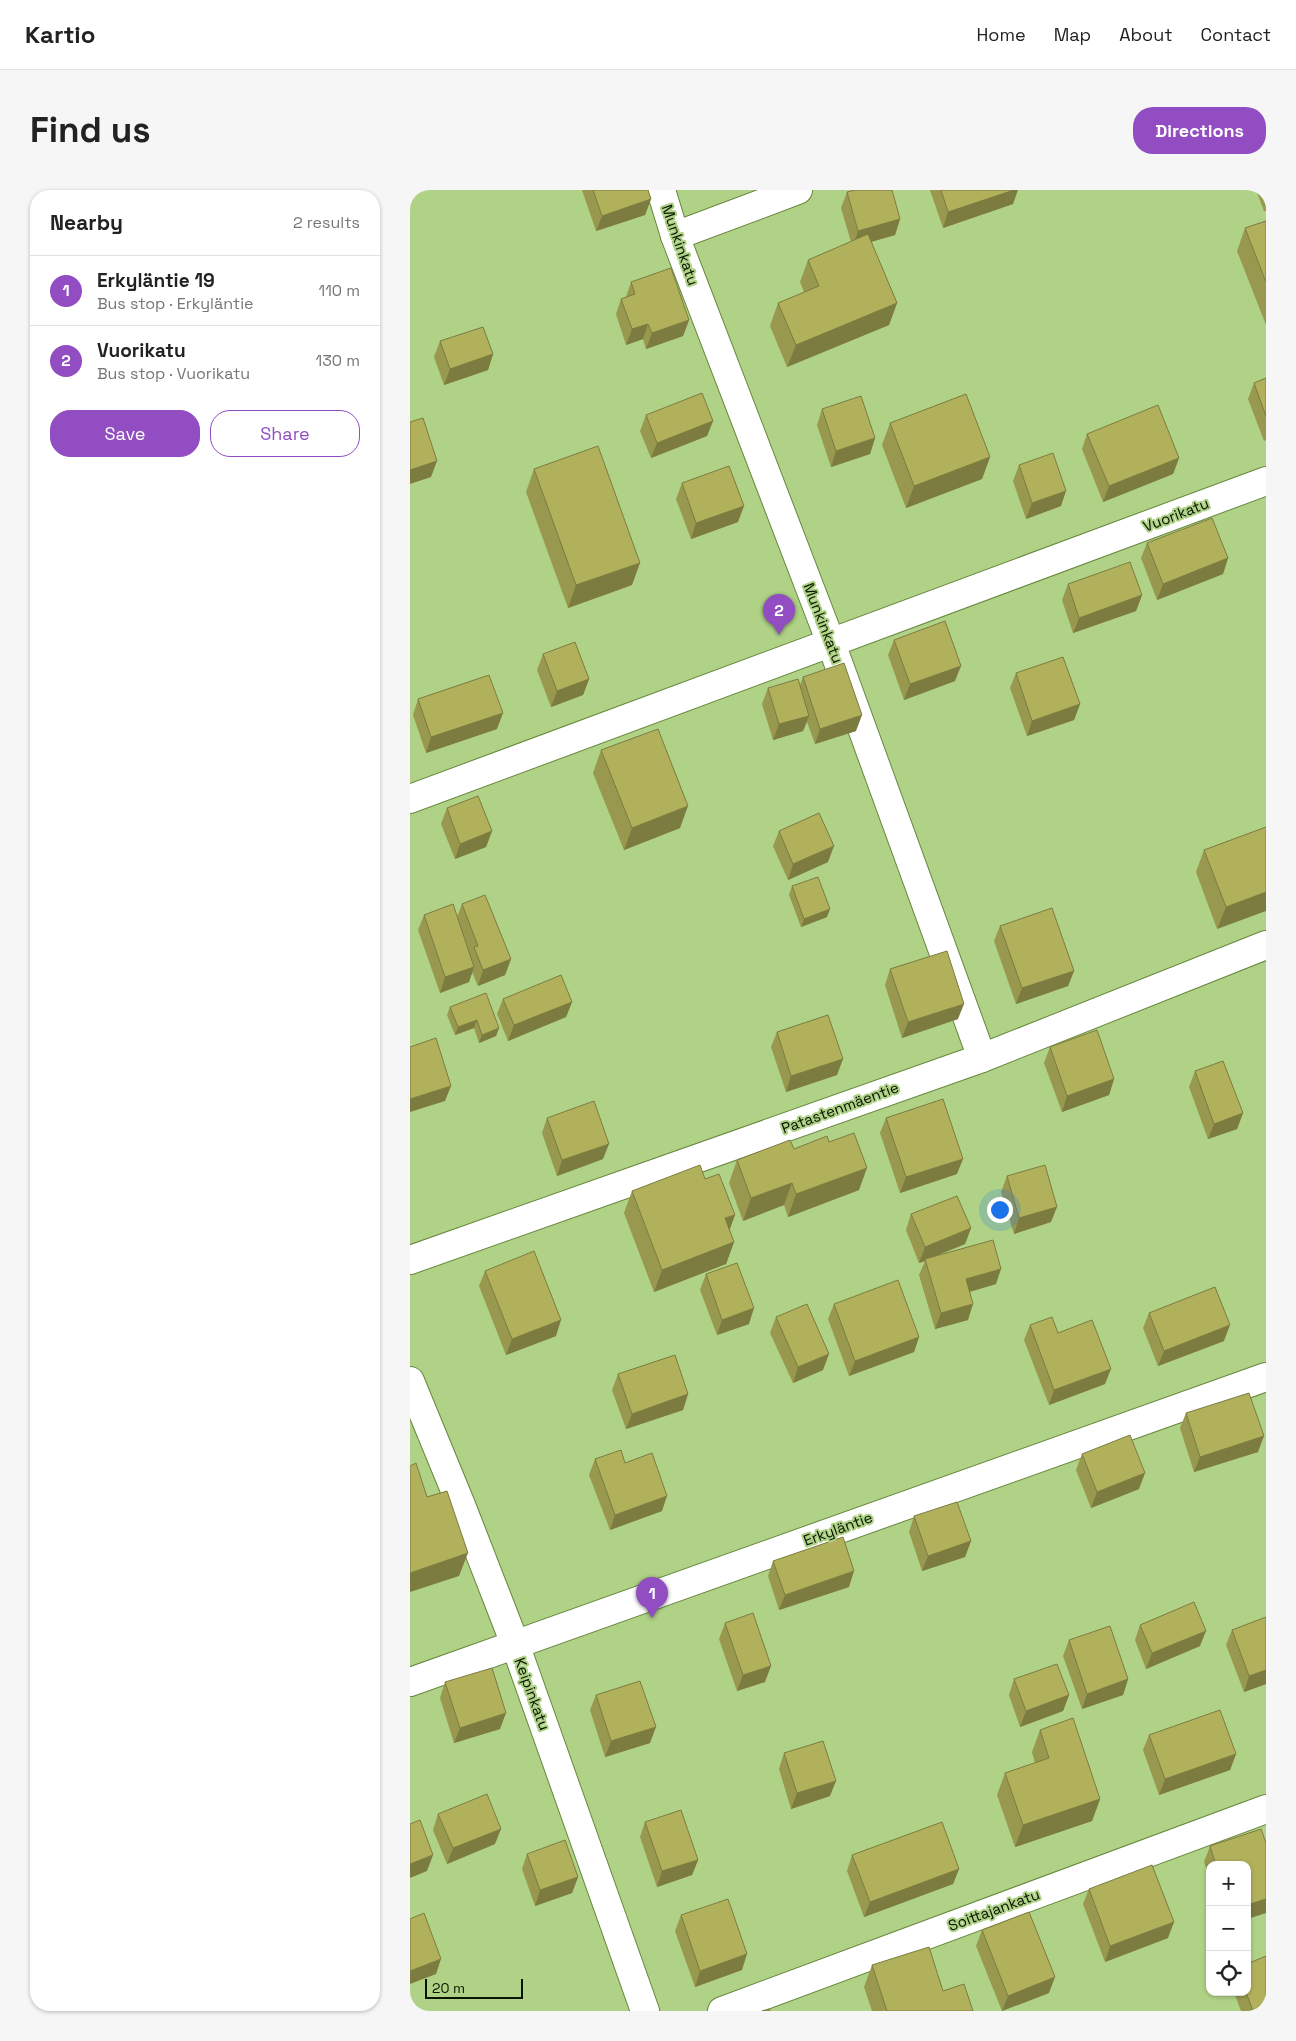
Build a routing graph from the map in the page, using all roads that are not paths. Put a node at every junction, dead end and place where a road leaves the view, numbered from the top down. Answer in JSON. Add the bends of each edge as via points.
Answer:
{"nodes":[{"id":1,"x":661,"y":190,"type":"edge"},
{"id":2,"x":798,"y":190,"type":"edge"},
{"id":3,"x":675,"y":236,"type":"junction"},
{"id":4,"x":1266,"y":481,"type":"edge"},
{"id":5,"x":831,"y":643,"type":"junction"},
{"id":6,"x":410,"y":799,"type":"edge"},
{"id":7,"x":1266,"y":945,"type":"edge"},
{"id":8,"x":982,"y":1058,"type":"junction"},
{"id":9,"x":410,"y":1260,"type":"edge"},
{"id":10,"x":1266,"y":1377,"type":"edge"},
{"id":11,"x":410,"y":1380,"type":"edge"},
{"id":12,"x":515,"y":1644,"type":"junction"},
{"id":13,"x":410,"y":1682,"type":"edge"},
{"id":14,"x":1266,"y":1809,"type":"edge"},
{"id":15,"x":645,"y":2011,"type":"edge"},
{"id":16,"x":722,"y":2011,"type":"edge"}],
"edges":[{"from":1,"to":3,"type":"street","name":"Munkinkatu"},
{"from":2,"to":3,"type":"street"},
{"from":3,"to":5,"type":"street","name":"Munkinkatu"},
{"from":4,"to":5,"type":"street","name":"Vuorikatu"},
{"from":5,"to":6,"type":"street","name":"Vuorikatu"},
{"from":5,"to":8,"type":"street","name":"Munkinkatu"},
{"from":7,"to":8,"type":"street","name":"Patastenmäentie"},
{"from":8,"to":9,"type":"street","name":"Patastenmäentie"},
{"from":10,"to":12,"type":"street","name":"Erkyläntie"},
{"from":11,"to":12,"type":"street","name":"Keipinkatu"},
{"from":12,"to":13,"type":"street","name":"Erkyläntie"},
{"from":12,"to":15,"type":"street","name":"Keipinkatu"},
{"from":14,"to":16,"type":"street","name":"Soittajankatu"}]}
